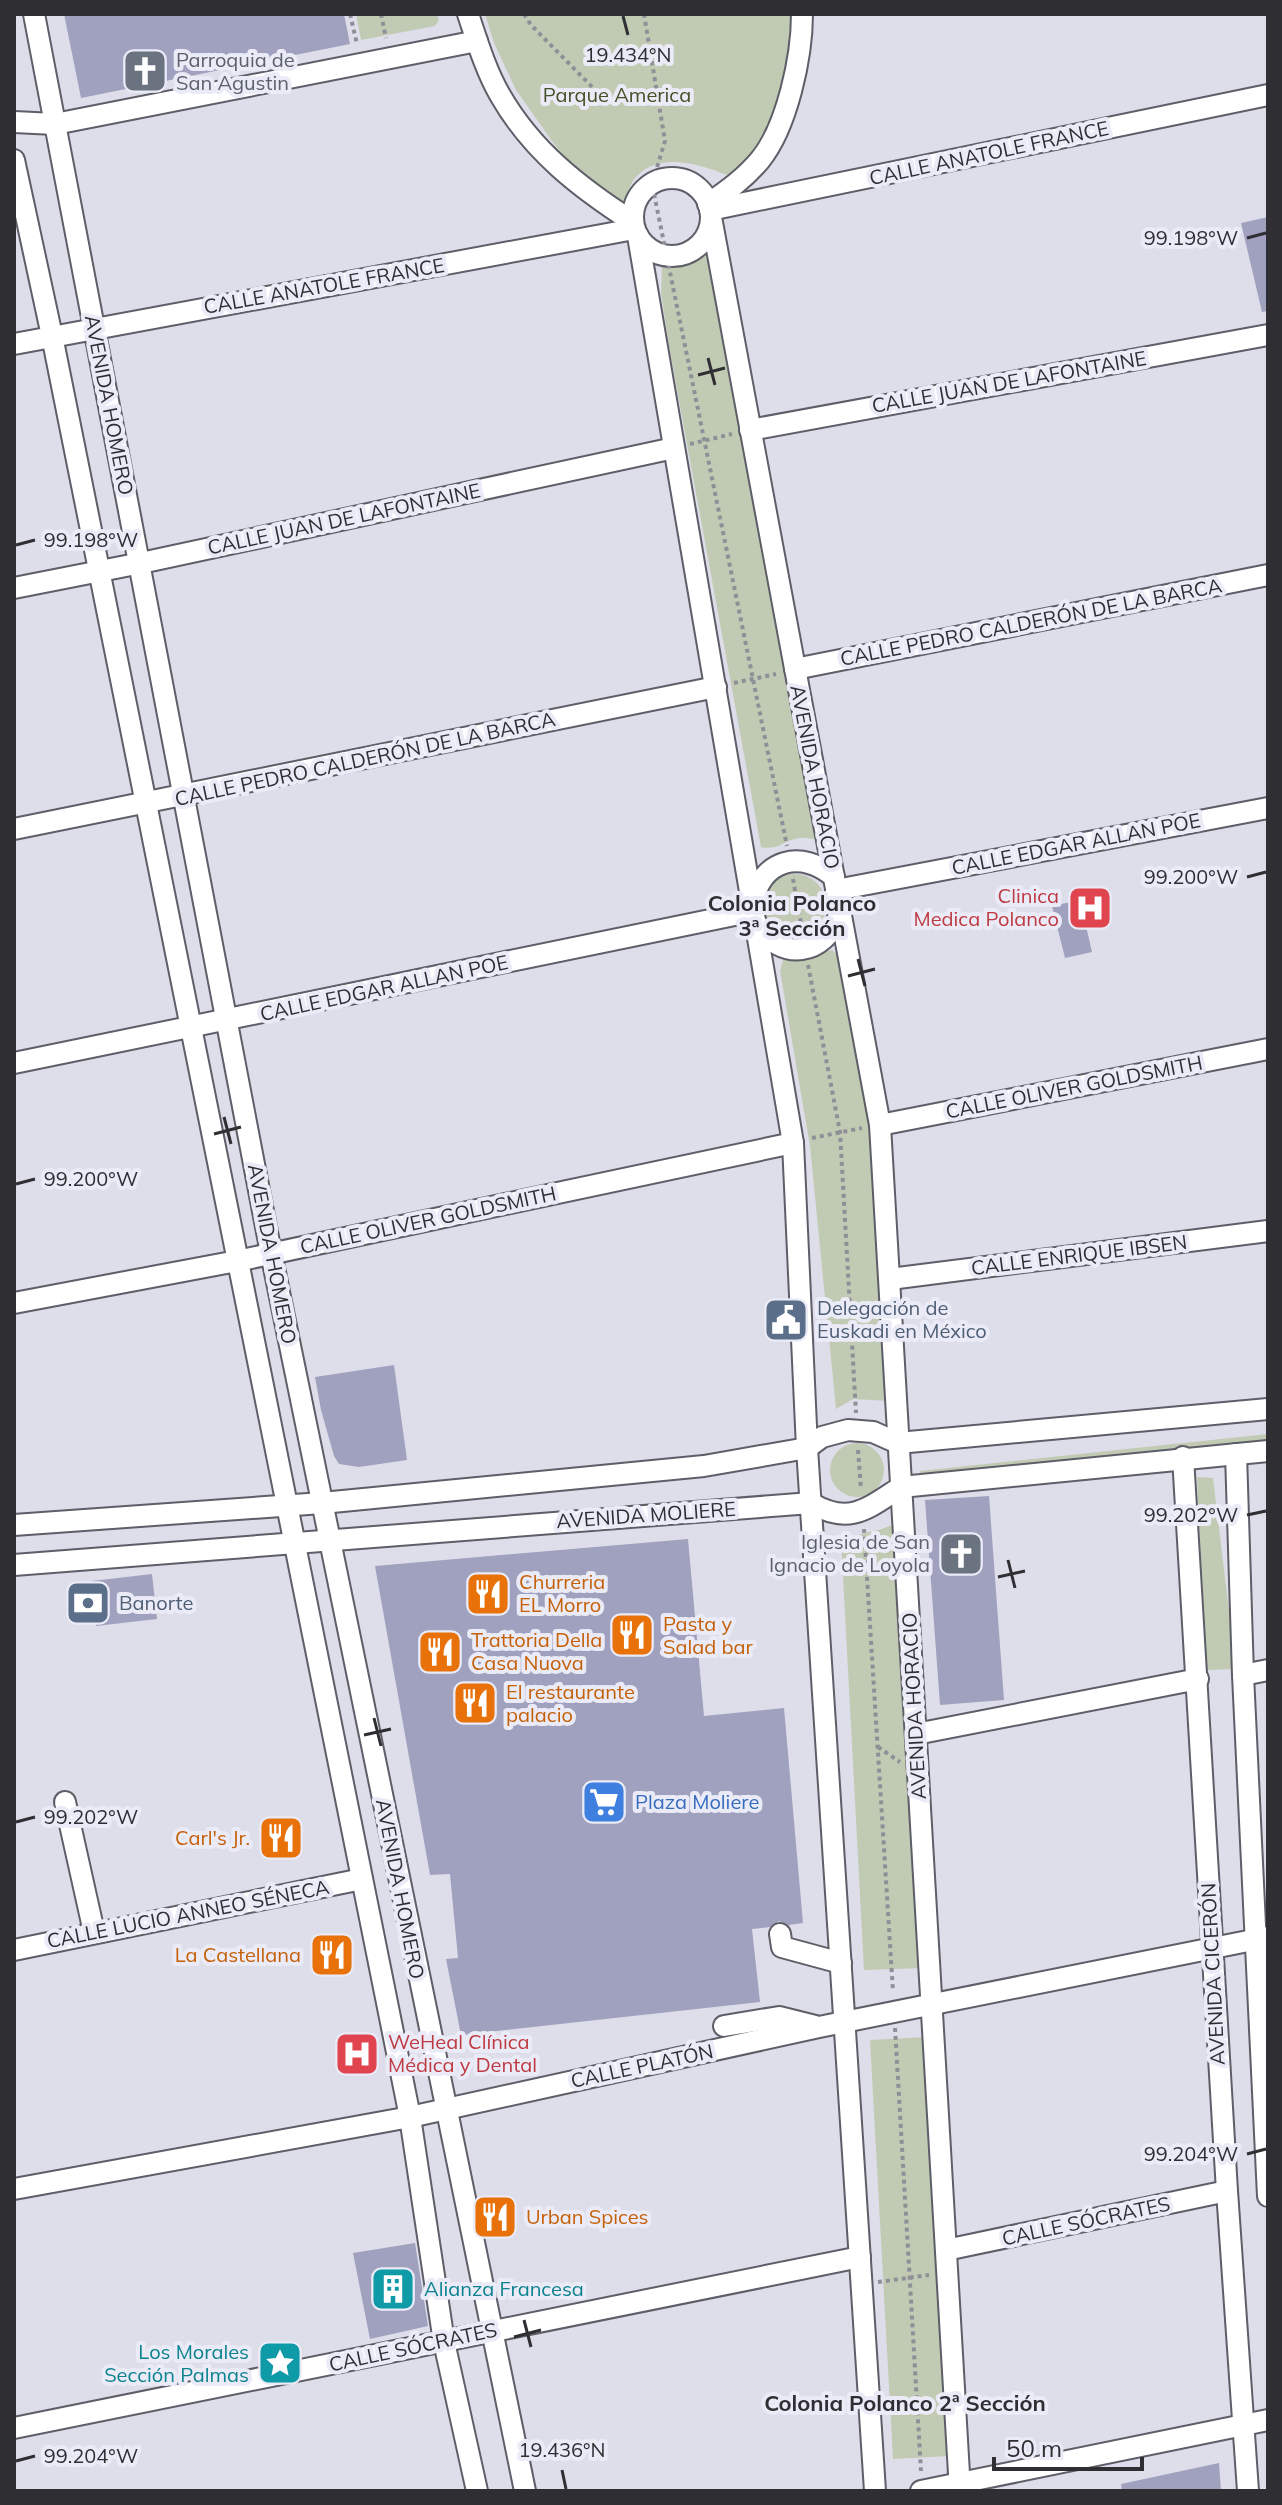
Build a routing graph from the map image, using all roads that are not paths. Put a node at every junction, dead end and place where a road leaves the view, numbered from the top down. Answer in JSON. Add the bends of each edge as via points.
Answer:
{"nodes":[{"id":1,"x":34,"y":14,"type":"edge"},
{"id":2,"x":468,"y":14,"type":"edge"},
{"id":3,"x":802,"y":14,"type":"edge"},
{"id":4,"x":477,"y":41,"type":"junction"},
{"id":5,"x":1268,"y":95,"type":"edge"},
{"id":6,"x":14,"y":122,"type":"edge"},
{"id":7,"x":55,"y":124,"type":"junction"},
{"id":8,"x":14,"y":160,"type":"edge"},
{"id":9,"x":710,"y":210,"type":"junction"},
{"id":10,"x":635,"y":229,"type":"junction"},
{"id":11,"x":94,"y":328,"type":"junction"},
{"id":12,"x":1268,"y":335,"type":"edge"},
{"id":13,"x":52,"y":336,"type":"junction"},
{"id":14,"x":14,"y":344,"type":"edge"},
{"id":15,"x":750,"y":430,"type":"junction"},
{"id":16,"x":674,"y":448,"type":"junction"},
{"id":17,"x":141,"y":563,"type":"junction"},
{"id":18,"x":98,"y":571,"type":"junction"},
{"id":19,"x":1268,"y":575,"type":"edge"},
{"id":20,"x":14,"y":588,"type":"edge"},
{"id":21,"x":795,"y":669,"type":"junction"},
{"id":22,"x":716,"y":687,"type":"junction"},
{"id":23,"x":184,"y":796,"type":"junction"},
{"id":24,"x":146,"y":803,"type":"junction"},
{"id":25,"x":1268,"y":808,"type":"edge"},
{"id":26,"x":14,"y":829,"type":"edge"},
{"id":27,"x":835,"y":884,"type":"junction"},
{"id":28,"x":755,"y":912,"type":"junction"},
{"id":29,"x":840,"y":913,"type":"junction"},
{"id":30,"x":225,"y":1020,"type":"junction"},
{"id":31,"x":190,"y":1027,"type":"junction"},
{"id":32,"x":1268,"y":1049,"type":"edge"},
{"id":33,"x":14,"y":1063,"type":"edge"},
{"id":34,"x":880,"y":1125,"type":"junction"},
{"id":35,"x":793,"y":1143,"type":"junction"},
{"id":36,"x":1268,"y":1231,"type":"edge"},
{"id":37,"x":271,"y":1253,"type":"junction"},
{"id":38,"x":237,"y":1261,"type":"junction"},
{"id":39,"x":890,"y":1279,"type":"junction"},
{"id":40,"x":14,"y":1303,"type":"edge"},
{"id":41,"x":1268,"y":1409,"type":"edge"},
{"id":42,"x":898,"y":1443,"type":"junction"},
{"id":43,"x":807,"y":1448,"type":"junction"},
{"id":44,"x":1268,"y":1451,"type":"edge"},
{"id":45,"x":1236,"y":1454,"type":"junction"},
{"id":46,"x":1183,"y":1457,"type":"junction"},
{"id":47,"x":901,"y":1487,"type":"junction"},
{"id":48,"x":322,"y":1503,"type":"junction"},
{"id":49,"x":811,"y":1503,"type":"junction"},
{"id":50,"x":286,"y":1505,"type":"junction"},
{"id":51,"x":14,"y":1525,"type":"edge"},
{"id":52,"x":329,"y":1540,"type":"junction"},
{"id":53,"x":294,"y":1543,"type":"junction"},
{"id":54,"x":14,"y":1565,"type":"edge"},
{"id":55,"x":1268,"y":1670,"type":"edge"},
{"id":56,"x":1243,"y":1675,"type":"junction"},
{"id":57,"x":1198,"y":1679,"type":"junction"},
{"id":58,"x":916,"y":1734,"type":"junction"},
{"id":59,"x":65,"y":1802,"type":"dead end"},
{"id":60,"x":362,"y":1879,"type":"junction"},
{"id":61,"x":94,"y":1932,"type":"junction"},
{"id":62,"x":780,"y":1934,"type":"dead end"},
{"id":63,"x":1262,"y":1938,"type":"edge"},
{"id":64,"x":1211,"y":1949,"type":"junction"},
{"id":65,"x":14,"y":1950,"type":"edge"},
{"id":66,"x":841,"y":1963,"type":"junction"},
{"id":67,"x":932,"y":2005,"type":"junction"},
{"id":68,"x":844,"y":2022,"type":"junction"},
{"id":69,"x":724,"y":2026,"type":"dead end"},
{"id":70,"x":819,"y":2027,"type":"junction"},
{"id":71,"x":445,"y":2110,"type":"junction"},
{"id":72,"x":410,"y":2117,"type":"junction"},
{"id":73,"x":14,"y":2189,"type":"edge"},
{"id":74,"x":1227,"y":2191,"type":"junction"},
{"id":75,"x":1268,"y":2193,"type":"edge"},
{"id":76,"x":946,"y":2250,"type":"junction"},
{"id":77,"x":860,"y":2257,"type":"junction"},
{"id":78,"x":491,"y":2330,"type":"junction"},
{"id":79,"x":444,"y":2342,"type":"junction"},
{"id":80,"x":1268,"y":2420,"type":"edge"},
{"id":81,"x":1243,"y":2425,"type":"junction"},
{"id":82,"x":14,"y":2428,"type":"edge"},
{"id":83,"x":960,"y":2488,"type":"edge"},
{"id":84,"x":477,"y":2491,"type":"edge"},
{"id":85,"x":525,"y":2491,"type":"edge"},
{"id":86,"x":875,"y":2491,"type":"edge"},
{"id":87,"x":921,"y":2491,"type":"edge"},
{"id":88,"x":1248,"y":2491,"type":"edge"}],
"edges":[{"from":1,"to":7,"type":"street","name":"AVENIDA HOMERO"},
{"from":2,"to":4,"type":"street"},
{"from":3,"to":9,"type":"street","via":[[791,91],[775,131],[762,157]]},
{"from":4,"to":7,"type":"street"},
{"from":4,"to":10,"type":"street","via":[[499,94],[526,134],[557,167]]},
{"from":5,"to":9,"type":"street","name":"CALLE ANATOLE FRANCE"},
{"from":6,"to":7,"type":"street"},
{"from":7,"to":11,"type":"street","name":"AVENIDA HOMERO"},
{"from":8,"to":13,"type":"street","name":"AVENIDA HOMERO"},
{"from":9,"to":10,"type":"street","via":[[705,238],[688,253],[665,256],[649,249]]},
{"from":9,"to":10,"type":"street","via":[[695,186],[674,178],[652,184],[637,200]]},
{"from":9,"to":15,"type":"street","name":"AVENIDA HORACIO"},
{"from":10,"to":11,"type":"street","name":"CALLE ANATOLE FRANCE"},
{"from":10,"to":16,"type":"street"},
{"from":11,"to":13,"type":"street","name":"CALLE ANATOLE FRANCE"},
{"from":11,"to":17,"type":"street","name":"AVENIDA HOMERO"},
{"from":12,"to":15,"type":"street","name":"CALLE JUAN DE LAFONTAINE"},
{"from":13,"to":14,"type":"street","name":"CALLE ANATOLE FRANCE"},
{"from":13,"to":18,"type":"street","name":"AVENIDA HOMERO"},
{"from":15,"to":21,"type":"street","name":"AVENIDA HORACIO"},
{"from":16,"to":17,"type":"street","name":"CALLE JUAN DE LAFONTAINE"},
{"from":16,"to":22,"type":"street"},
{"from":17,"to":18,"type":"street","name":"CALLE JUAN DE LAFONTAINE"},
{"from":17,"to":23,"type":"street","name":"AVENIDA HOMERO"},
{"from":18,"to":20,"type":"street","name":"CALLE JUAN DE LAFONTAINE"},
{"from":18,"to":24,"type":"street","name":"AVENIDA HOMERO"},
{"from":19,"to":21,"type":"street","name":"CALLE PEDRO CALDERÓN DE LA BARCA"},
{"from":21,"to":27,"type":"street","name":"AVENIDA HORACIO"},
{"from":22,"to":23,"type":"street","name":"CALLE PEDRO CALDERÓN DE LA BARCA"},
{"from":22,"to":28,"type":"street"},
{"from":23,"to":24,"type":"street","name":"CALLE PEDRO CALDERÓN DE LA BARCA"},
{"from":23,"to":30,"type":"street","name":"AVENIDA HOMERO"},
{"from":24,"to":26,"type":"street","name":"CALLE PEDRO CALDERÓN DE LA BARCA"},
{"from":24,"to":31,"type":"street","name":"AVENIDA HOMERO"},
{"from":25,"to":27,"type":"street","name":"CALLE EDGAR ALLAN POE"},
{"from":27,"to":28,"type":"street","via":[[809,862],[790,862],[768,872],[757,889]]},
{"from":27,"to":29,"type":"street","name":"AVENIDA HORACIO"},
{"from":28,"to":29,"type":"street","via":[[767,936],[781,946],[805,948],[825,939]]},
{"from":28,"to":30,"type":"street","name":"CALLE EDGAR ALLAN POE"},
{"from":28,"to":35,"type":"street"},
{"from":29,"to":34,"type":"street","name":"AVENIDA HORACIO"},
{"from":30,"to":31,"type":"street","name":"CALLE EDGAR ALLAN POE"},
{"from":30,"to":37,"type":"street","name":"AVENIDA HOMERO"},
{"from":31,"to":33,"type":"street","name":"CALLE EDGAR ALLAN POE"},
{"from":31,"to":38,"type":"street","name":"AVENIDA HOMERO"},
{"from":32,"to":34,"type":"street","name":"CALLE OLIVER GOLDSMITH"},
{"from":34,"to":39,"type":"street","name":"AVENIDA HORACIO"},
{"from":35,"to":37,"type":"street","name":"CALLE OLIVER GOLDSMITH"},
{"from":35,"to":43,"type":"street"},
{"from":36,"to":39,"type":"street","name":"CALLE ENRIQUE IBSEN"},
{"from":37,"to":38,"type":"street","name":"CALLE OLIVER GOLDSMITH"},
{"from":37,"to":48,"type":"street","name":"AVENIDA HOMERO"},
{"from":38,"to":40,"type":"street","name":"CALLE OLIVER GOLDSMITH"},
{"from":38,"to":50,"type":"street","name":"AVENIDA HOMERO"},
{"from":39,"to":42,"type":"street","name":"AVENIDA HORACIO"},
{"from":41,"to":42,"type":"street"},
{"from":42,"to":43,"type":"street","name":"AVENIDA MOLIERE","via":[[857,1429],[831,1433]]},
{"from":42,"to":47,"type":"street","name":"AVENIDA HORACIO"},
{"from":43,"to":48,"type":"street","name":"AVENIDA MOLIERE","via":[[704,1466]]},
{"from":43,"to":49,"type":"street"},
{"from":44,"to":45,"type":"street"},
{"from":45,"to":46,"type":"street"},
{"from":45,"to":56,"type":"street"},
{"from":46,"to":47,"type":"street"},
{"from":46,"to":57,"type":"street","name":"AVENIDA CICERÓN"},
{"from":47,"to":49,"type":"street","name":"AVENIDA MOLIERE","via":[[863,1511],[838,1513]]},
{"from":47,"to":58,"type":"street","name":"AVENIDA HORACIO"},
{"from":48,"to":50,"type":"street","name":"AVENIDA MOLIERE"},
{"from":48,"to":52,"type":"street","name":"AVENIDA HOMERO"},
{"from":49,"to":52,"type":"street","name":"AVENIDA MOLIERE"},
{"from":49,"to":66,"type":"street"},
{"from":50,"to":51,"type":"street","name":"AVENIDA MOLIERE"},
{"from":50,"to":53,"type":"street","name":"AVENIDA HOMERO"},
{"from":52,"to":53,"type":"street","name":"AVENIDA MOLIERE"},
{"from":52,"to":71,"type":"street","name":"AVENIDA HOMERO"},
{"from":53,"to":54,"type":"street","name":"AVENIDA MOLIERE"},
{"from":53,"to":60,"type":"street","name":"AVENIDA HOMERO"},
{"from":55,"to":56,"type":"street"},
{"from":56,"to":63,"type":"street"},
{"from":57,"to":58,"type":"street"},
{"from":57,"to":64,"type":"street","name":"AVENIDA CICERÓN"},
{"from":58,"to":67,"type":"street","name":"AVENIDA HORACIO"},
{"from":59,"to":61,"type":"street"},
{"from":60,"to":61,"type":"street","name":"CALLE LUCIO ANNEO SÉNECA"},
{"from":60,"to":72,"type":"street","name":"AVENIDA HOMERO"},
{"from":61,"to":65,"type":"street","name":"CALLE LUCIO ANNEO SÉNECA"},
{"from":62,"to":66,"type":"street","via":[[782,1947]]},
{"from":63,"to":64,"type":"street","name":"CALLE PLATÓN"},
{"from":63,"to":75,"type":"street"},
{"from":64,"to":67,"type":"street","name":"CALLE PLATÓN"},
{"from":64,"to":74,"type":"street","name":"AVENIDA CICERÓN"},
{"from":66,"to":68,"type":"street"},
{"from":67,"to":68,"type":"street","name":"CALLE PLATÓN"},
{"from":67,"to":76,"type":"street","name":"AVENIDA HORACIO"},
{"from":68,"to":70,"type":"street","name":"CALLE PLATÓN"},
{"from":68,"to":77,"type":"street"},
{"from":69,"to":70,"type":"street","via":[[779,2017]]},
{"from":70,"to":71,"type":"street","name":"CALLE PLATÓN"},
{"from":71,"to":72,"type":"street","name":"CALLE PLATÓN"},
{"from":71,"to":78,"type":"street","name":"AVENIDA HOMERO"},
{"from":72,"to":73,"type":"street","name":"CALLE PLATÓN"},
{"from":72,"to":79,"type":"street","name":"AVENIDA HOMERO"},
{"from":74,"to":76,"type":"street","name":"CALLE SÓCRATES"},
{"from":74,"to":81,"type":"street","name":"AVENIDA CICERÓN"},
{"from":76,"to":83,"type":"street","name":"AVENIDA HORACIO"},
{"from":77,"to":78,"type":"street","name":"CALLE SÓCRATES"},
{"from":77,"to":86,"type":"street"},
{"from":78,"to":79,"type":"street","name":"CALLE SÓCRATES"},
{"from":78,"to":85,"type":"street","name":"AVENIDA HOMERO"},
{"from":79,"to":82,"type":"street","name":"CALLE SÓCRATES"},
{"from":79,"to":84,"type":"street","name":"AVENIDA HOMERO"},
{"from":80,"to":81,"type":"street"},
{"from":81,"to":83,"type":"street"},
{"from":81,"to":88,"type":"street","name":"AVENIDA CICERÓN"},
{"from":83,"to":87,"type":"street"}]}
